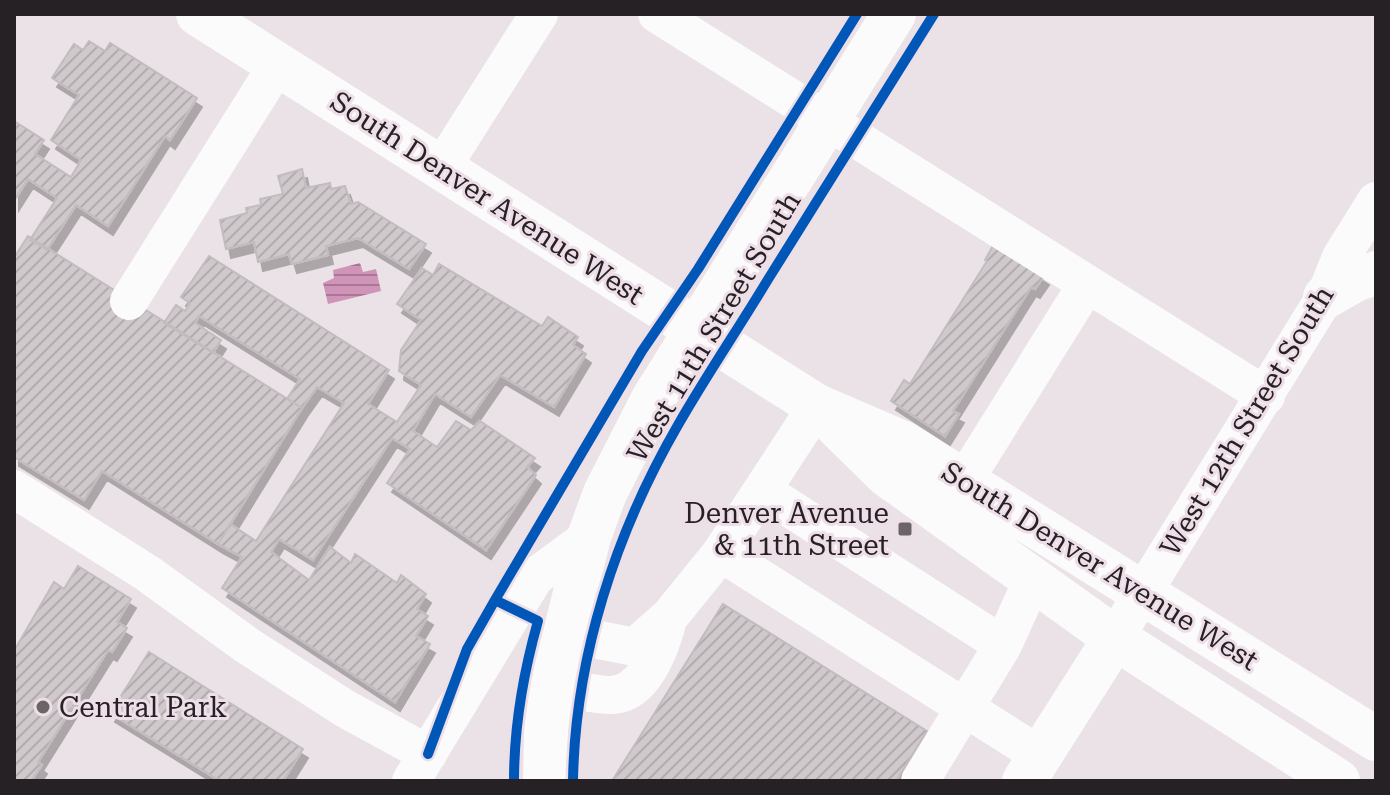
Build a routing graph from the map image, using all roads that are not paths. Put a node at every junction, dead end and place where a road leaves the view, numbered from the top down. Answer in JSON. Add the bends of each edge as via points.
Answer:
{"nodes":[{"id":1,"x":198,"y":14,"type":"edge"},
{"id":2,"x":539,"y":14,"type":"edge"},
{"id":3,"x":657,"y":14,"type":"edge"},
{"id":4,"x":894,"y":14,"type":"edge"},
{"id":5,"x":278,"y":64,"type":"junction"},
{"id":6,"x":827,"y":121,"type":"junction"},
{"id":7,"x":442,"y":167,"type":"junction"},
{"id":8,"x":1376,"y":201,"type":"edge"},
{"id":9,"x":1376,"y":273,"type":"edge"},
{"id":10,"x":1087,"y":284,"type":"junction"},
{"id":11,"x":1325,"y":297,"type":"junction"},
{"id":12,"x":129,"y":301,"type":"dead end"},
{"id":13,"x":696,"y":330,"type":"junction"},
{"id":14,"x":1266,"y":396,"type":"junction"},
{"id":15,"x":817,"y":406,"type":"junction"},
{"id":16,"x":964,"y":481,"type":"junction"},
{"id":17,"x":14,"y":489,"type":"edge"},
{"id":18,"x":763,"y":491,"type":"junction"},
{"id":19,"x":589,"y":537,"type":"junction"},
{"id":20,"x":721,"y":553,"type":"junction"},
{"id":21,"x":1033,"y":579,"type":"junction"},
{"id":22,"x":1145,"y":593,"type":"junction"},
{"id":23,"x":670,"y":616,"type":"junction"},
{"id":24,"x":563,"y":633,"type":"junction"},
{"id":25,"x":1115,"y":638,"type":"junction"},
{"id":26,"x":1003,"y":645,"type":"junction"},
{"id":27,"x":552,"y":685,"type":"junction"},
{"id":28,"x":965,"y":708,"type":"junction"},
{"id":29,"x":1376,"y":739,"type":"edge"},
{"id":30,"x":419,"y":768,"type":"edge"},
{"id":31,"x":1032,"y":769,"type":"edge"},
{"id":32,"x":545,"y":781,"type":"edge"},
{"id":33,"x":920,"y":781,"type":"edge"},
{"id":34,"x":1338,"y":781,"type":"edge"}],
"edges":[{"from":1,"to":5,"type":"main road","name":"South Denver Avenue West"},
{"from":2,"to":7,"type":"street"},
{"from":3,"to":6,"type":"street"},
{"from":4,"to":6,"type":"main road","name":"West 11th Street South"},
{"from":5,"to":7,"type":"main road","name":"South Denver Avenue West"},
{"from":5,"to":12,"type":"street"},
{"from":6,"to":10,"type":"street"},
{"from":6,"to":13,"type":"main road","name":"West 11th Street South"},
{"from":7,"to":13,"type":"main road","name":"South Denver Avenue West"},
{"from":8,"to":11,"type":"street","name":"West 12th Street South","via":[[1341,257]]},
{"from":9,"to":11,"type":"main road"},
{"from":10,"to":14,"type":"street"},
{"from":10,"to":16,"type":"street"},
{"from":11,"to":14,"type":"street","name":"West 12th Street South"},
{"from":13,"to":15,"type":"main road","name":"South Denver Avenue West"},
{"from":13,"to":19,"type":"main road","name":"West 11th Street South","via":[[623,456]]},
{"from":14,"to":22,"type":"street","name":"West 12th Street South"},
{"from":15,"to":16,"type":"main road","name":"South Denver Avenue West","via":[[903,443]]},
{"from":15,"to":18,"type":"street"},
{"from":15,"to":21,"type":"main road","name":"South Denver Avenue West","via":[[887,475]]},
{"from":16,"to":22,"type":"main road","name":"South Denver Avenue West"},
{"from":17,"to":30,"type":"street","via":[[344,708]]},
{"from":18,"to":20,"type":"street"},
{"from":18,"to":26,"type":"street"},
{"from":19,"to":24,"type":"main road","name":"West 11th Street South"},
{"from":19,"to":30,"type":"street","via":[[535,577]]},
{"from":20,"to":23,"type":"street"},
{"from":20,"to":28,"type":"street"},
{"from":21,"to":25,"type":"main road","name":"South Denver Avenue West"},
{"from":21,"to":26,"type":"street"},
{"from":22,"to":25,"type":"street","name":"West 12th Street South"},
{"from":22,"to":29,"type":"main road","name":"South Denver Avenue West"},
{"from":23,"to":24,"type":"street","via":[[635,647]]},
{"from":23,"to":27,"type":"street","via":[[657,657],[622,694]]},
{"from":24,"to":27,"type":"main road","name":"West 11th Street South"},
{"from":25,"to":31,"type":"main road"},
{"from":25,"to":34,"type":"main road","name":"South Denver Avenue West"},
{"from":26,"to":28,"type":"street"},
{"from":27,"to":32,"type":"main road","name":"West 11th Street South"},
{"from":28,"to":31,"type":"street"},
{"from":28,"to":33,"type":"street"}]}
